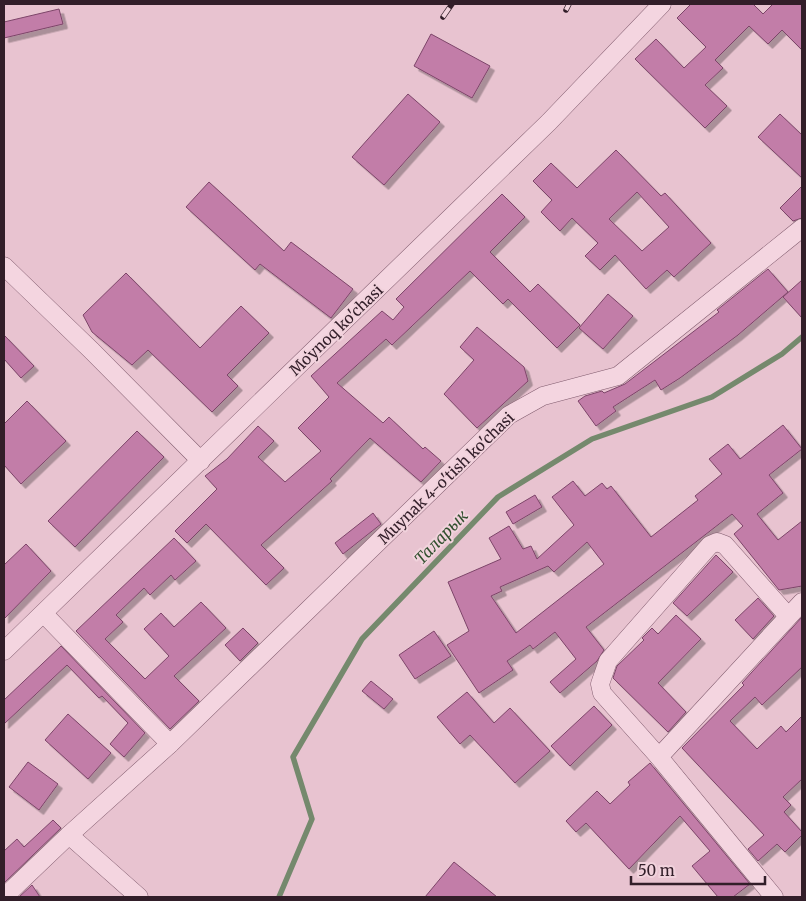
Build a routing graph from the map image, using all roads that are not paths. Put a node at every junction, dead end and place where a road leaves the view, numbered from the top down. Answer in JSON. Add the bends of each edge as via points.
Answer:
{"nodes":[{"id":1,"x":662,"y":4,"type":"edge"},
{"id":2,"x":802,"y":228,"type":"edge"},
{"id":3,"x":4,"y":266,"type":"edge"},
{"id":4,"x":201,"y":462,"type":"junction"},
{"id":5,"x":802,"y":602,"type":"edge"},
{"id":6,"x":44,"y":614,"type":"junction"},
{"id":7,"x":788,"y":616,"type":"junction"},
{"id":8,"x":4,"y":651,"type":"edge"},
{"id":9,"x":170,"y":744,"type":"junction"},
{"id":10,"x":659,"y":757,"type":"junction"},
{"id":11,"x":69,"y":835,"type":"junction"},
{"id":12,"x":4,"y":897,"type":"edge"},
{"id":13,"x":139,"y":897,"type":"edge"},
{"id":14,"x":774,"y":897,"type":"edge"}],
"edges":[{"from":1,"to":4,"type":"street","name":"Moʻynoq ko'chasi","via":[[549,122]]},
{"from":2,"to":9,"type":"street","name":"Muynak 4-o'tish ko'chasi","via":[[618,376],[543,396],[509,416]]},
{"from":3,"to":4,"type":"street"},
{"from":4,"to":6,"type":"street","name":"Moʻynoq ko'chasi"},
{"from":5,"to":7,"type":"street"},
{"from":6,"to":8,"type":"street","name":"Moʻynoq ko'chasi"},
{"from":6,"to":9,"type":"street"},
{"from":7,"to":10,"type":"street"},
{"from":7,"to":10,"type":"street","via":[[725,545],[717,542],[710,545],[608,661],[600,684],[602,694]]},
{"from":9,"to":11,"type":"street","name":"Muynak 4-o'tish ko'chasi"},
{"from":10,"to":14,"type":"street"},
{"from":11,"to":12,"type":"street","name":"Muynak 4-o'tish ko'chasi"},
{"from":11,"to":13,"type":"street"}]}
